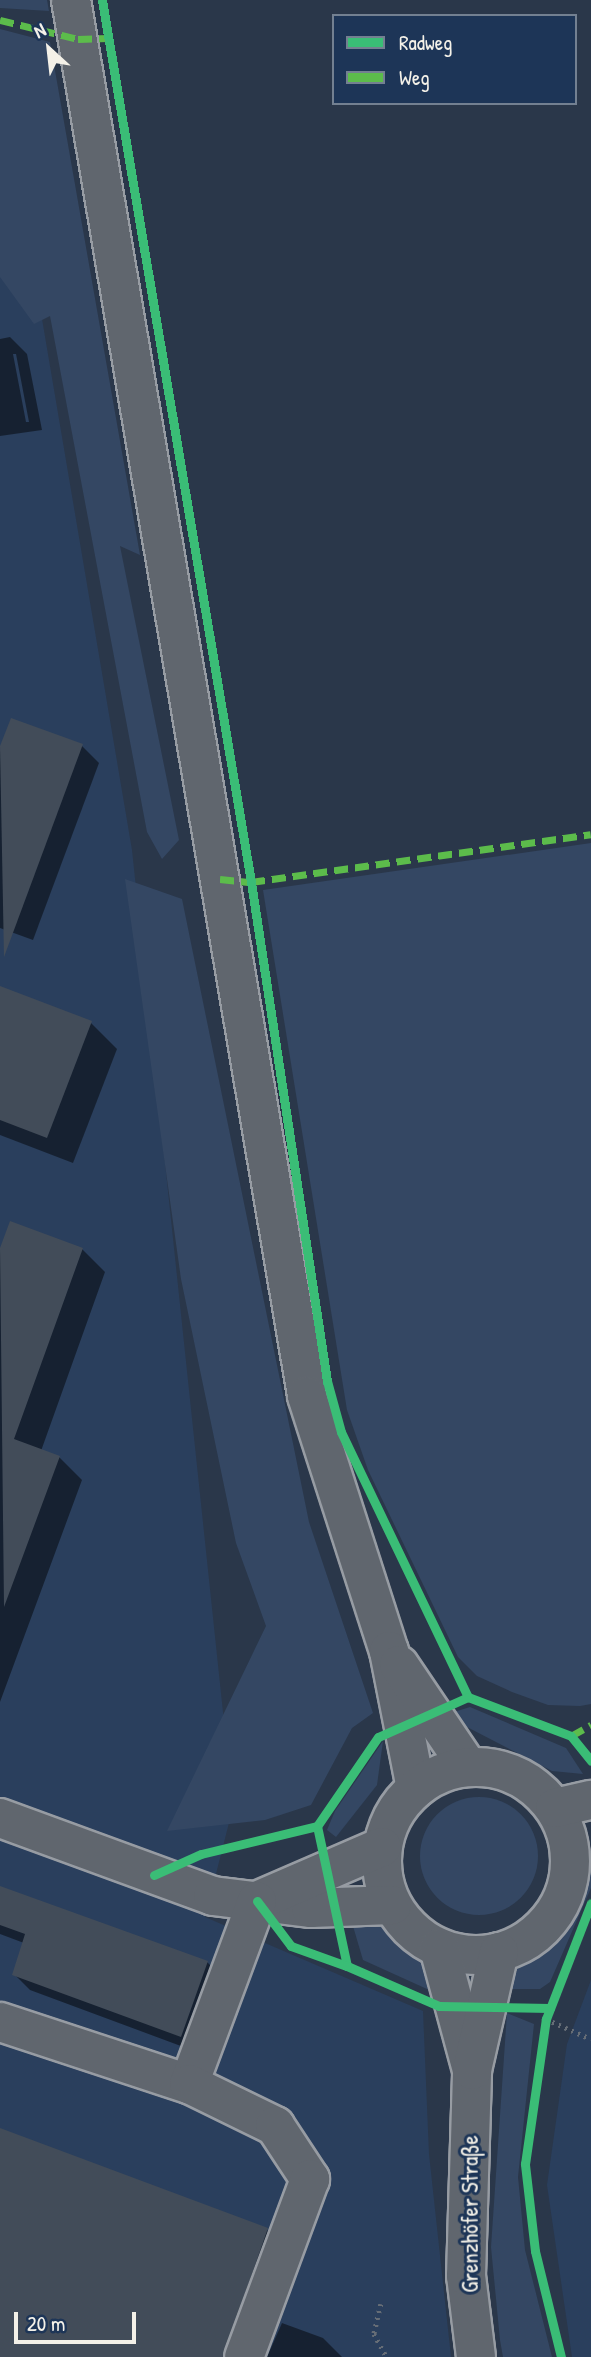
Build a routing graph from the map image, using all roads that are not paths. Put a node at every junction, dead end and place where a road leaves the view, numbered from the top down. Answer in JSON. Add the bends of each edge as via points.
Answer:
{"nodes":[{"id":1,"x":71,"y":0,"type":"edge"},
{"id":2,"x":389,"y":1651,"type":"junction"},
{"id":3,"x":468,"y":1767,"type":"junction"},
{"id":4,"x":416,"y":1788,"type":"junction"},
{"id":5,"x":591,"y":1800,"type":"edge"},
{"id":6,"x":555,"y":1808,"type":"junction"},
{"id":7,"x":0,"y":1818,"type":"edge"},
{"id":8,"x":383,"y":1847,"type":"junction"},
{"id":9,"x":581,"y":1854,"type":"edge"},
{"id":10,"x":257,"y":1901,"type":"junction"},
{"id":11,"x":392,"y":1905,"type":"junction"},
{"id":12,"x":439,"y":1948,"type":"junction"},
{"id":13,"x":499,"y":1952,"type":"junction"},
{"id":14,"x":0,"y":2022,"type":"edge"},
{"id":15,"x":472,"y":2070,"type":"junction"},
{"id":16,"x":189,"y":2084,"type":"junction"},
{"id":17,"x":244,"y":2357,"type":"edge"},
{"id":18,"x":476,"y":2357,"type":"edge"}],
"edges":[{"from":1,"to":2,"type":"street","via":[[307,1396]]},
{"from":2,"to":3,"type":"street"},
{"from":2,"to":4,"type":"street"},
{"from":3,"to":4,"type":"street"},
{"from":3,"to":6,"type":"street","via":[[517,1776]]},
{"from":4,"to":8,"type":"street","via":[[401,1805]]},
{"from":5,"to":6,"type":"street"},
{"from":6,"to":9,"type":"street"},
{"from":7,"to":10,"type":"street","via":[[213,1896]]},
{"from":8,"to":10,"type":"street"},
{"from":8,"to":11,"type":"street"},
{"from":9,"to":13,"type":"street","via":[[551,1919],[528,1940]]},
{"from":10,"to":11,"type":"street","via":[[311,1908]]},
{"from":10,"to":16,"type":"street"},
{"from":11,"to":12,"type":"street","via":[[413,1932]]},
{"from":12,"to":13,"type":"street"},
{"from":12,"to":15,"type":"street","name":"Grenzhöfer Straße"},
{"from":13,"to":15,"type":"street","name":"Grenzhöfer Straße"},
{"from":14,"to":16,"type":"street"},
{"from":15,"to":18,"type":"street","name":"Grenzhöfer Straße","via":[[466,2276]]},
{"from":16,"to":17,"type":"street","via":[[275,2126],[310,2179]]}]}
